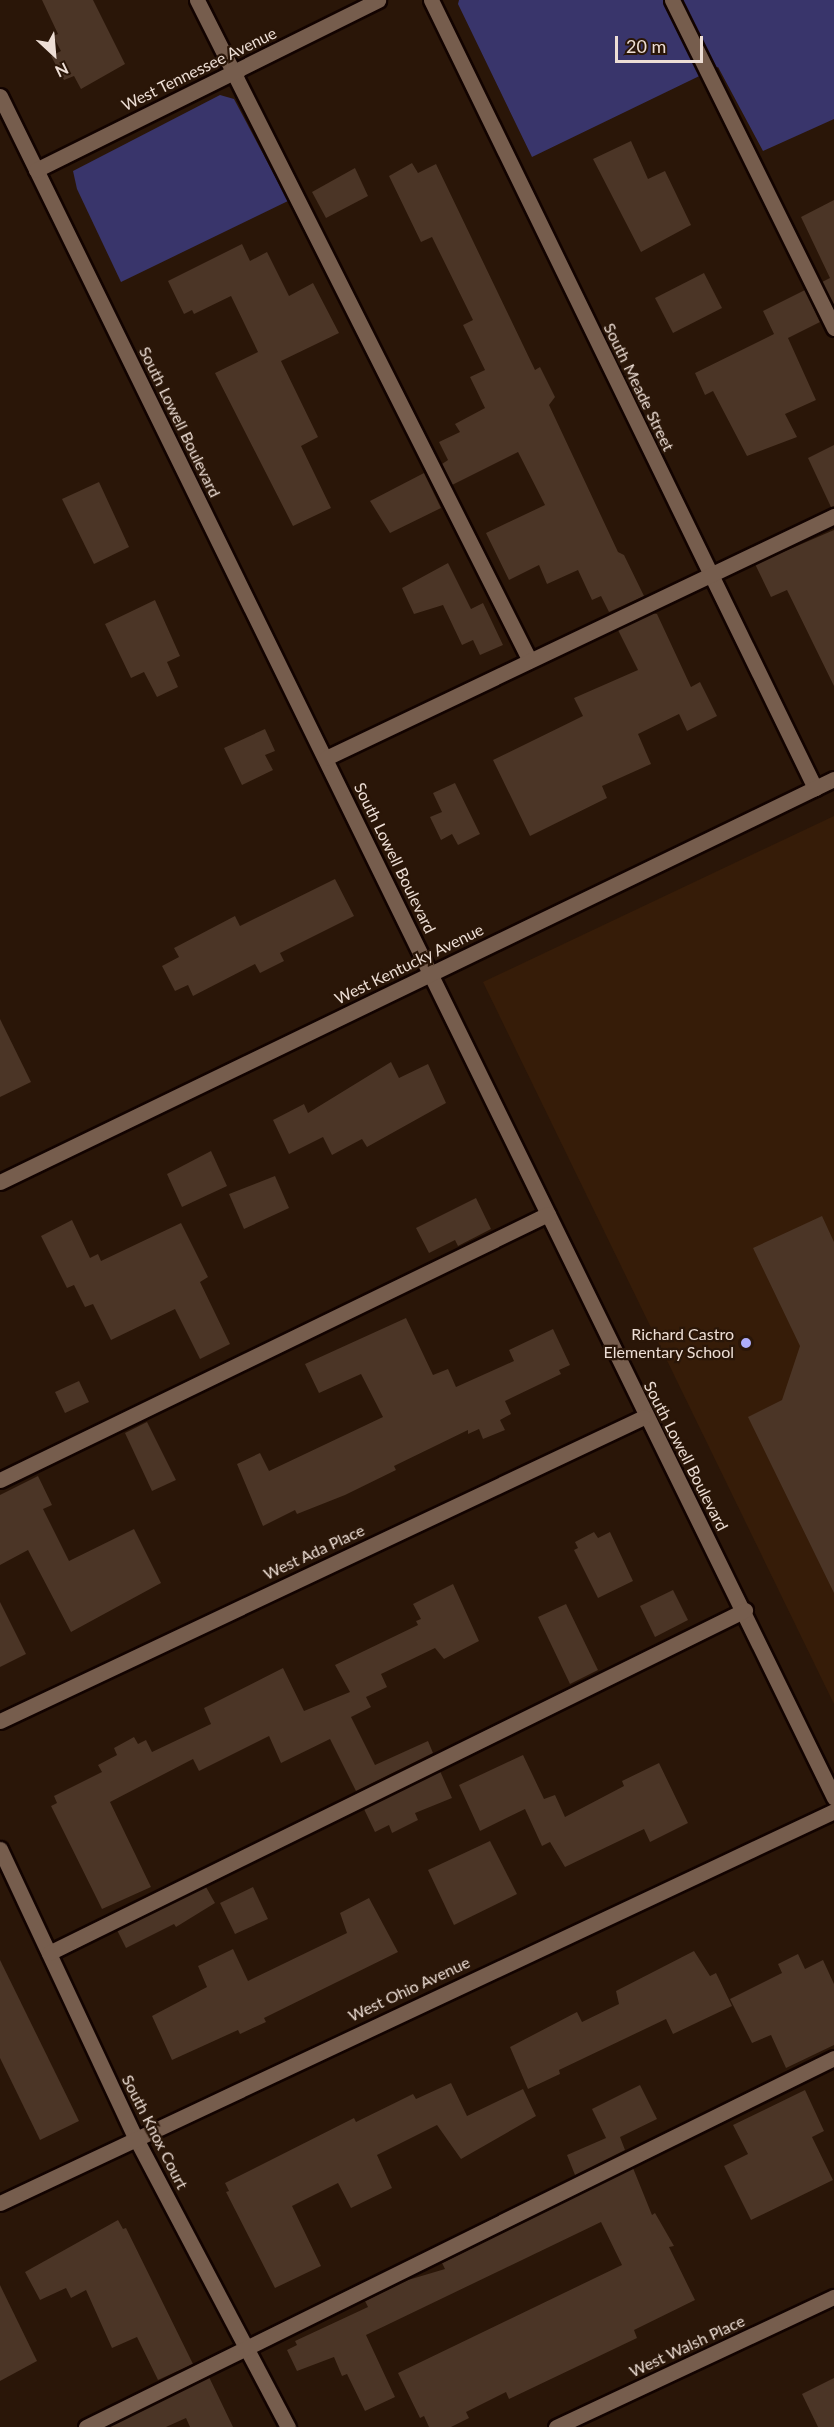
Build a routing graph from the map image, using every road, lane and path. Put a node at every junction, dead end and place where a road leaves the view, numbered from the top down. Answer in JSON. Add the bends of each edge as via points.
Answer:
{"nodes":[{"id":1,"x":197,"y":0,"type":"edge"},
{"id":2,"x":378,"y":0,"type":"edge"},
{"id":3,"x":431,"y":0,"type":"edge"},
{"id":4,"x":672,"y":0,"type":"edge"},
{"id":5,"x":233,"y":72,"type":"junction"},
{"id":6,"x":0,"y":96,"type":"edge"},
{"id":7,"x":36,"y":170,"type":"junction"},
{"id":8,"x":834,"y":328,"type":"edge"},
{"id":9,"x":834,"y":516,"type":"edge"},
{"id":10,"x":710,"y":575,"type":"junction"},
{"id":11,"x":529,"y":659,"type":"junction"},
{"id":12,"x":326,"y":758,"type":"junction"},
{"id":13,"x":834,"y":779,"type":"edge"},
{"id":14,"x":816,"y":788,"type":"junction"},
{"id":15,"x":431,"y":973,"type":"junction"},
{"id":16,"x":0,"y":1182,"type":"edge"},
{"id":17,"x":548,"y":1214,"type":"junction"},
{"id":18,"x":644,"y":1417,"type":"junction"},
{"id":19,"x":0,"y":1480,"type":"edge"},
{"id":20,"x":745,"y":1610,"type":"junction"},
{"id":21,"x":0,"y":1721,"type":"edge"},
{"id":22,"x":827,"y":1767,"type":"edge"},
{"id":23,"x":834,"y":1798,"type":"edge"},
{"id":24,"x":834,"y":1811,"type":"edge"},
{"id":25,"x":0,"y":1849,"type":"edge"},
{"id":26,"x":49,"y":1953,"type":"junction"},
{"id":27,"x":834,"y":2058,"type":"edge"},
{"id":28,"x":135,"y":2137,"type":"junction"},
{"id":29,"x":0,"y":2203,"type":"edge"},
{"id":30,"x":834,"y":2297,"type":"edge"},
{"id":31,"x":247,"y":2350,"type":"junction"},
{"id":32,"x":86,"y":2427,"type":"edge"},
{"id":33,"x":288,"y":2427,"type":"edge"},
{"id":34,"x":556,"y":2427,"type":"edge"}],
"edges":[{"from":1,"to":5,"type":"street"},
{"from":2,"to":5,"type":"street","name":"West Tennessee Avenue"},
{"from":3,"to":10,"type":"street","name":"South Meade Street"},
{"from":4,"to":8,"type":"street"},
{"from":5,"to":7,"type":"street","name":"West Tennessee Avenue"},
{"from":5,"to":11,"type":"street"},
{"from":6,"to":7,"type":"street","name":"South Lowell Boulevard"},
{"from":7,"to":12,"type":"street","name":"South Lowell Boulevard"},
{"from":9,"to":10,"type":"street"},
{"from":10,"to":11,"type":"street"},
{"from":10,"to":14,"type":"street","name":"South Meade Street"},
{"from":11,"to":12,"type":"street"},
{"from":12,"to":15,"type":"street","name":"South Lowell Boulevard"},
{"from":13,"to":14,"type":"street","name":"West Kentucky Avenue"},
{"from":14,"to":15,"type":"street","name":"West Kentucky Avenue"},
{"from":15,"to":16,"type":"street","name":"West Kentucky Avenue"},
{"from":15,"to":17,"type":"street","name":"South Lowell Boulevard"},
{"from":17,"to":18,"type":"street","name":"South Lowell Boulevard"},
{"from":17,"to":19,"type":"street"},
{"from":18,"to":20,"type":"street","name":"South Lowell Boulevard"},
{"from":18,"to":21,"type":"street","name":"West Ada Place"},
{"from":20,"to":22,"type":"street","name":"South Lowell Boulevard"},
{"from":20,"to":26,"type":"street"},
{"from":22,"to":23,"type":"street","name":"South Lowell Boulevard"},
{"from":24,"to":28,"type":"street","name":"West Ohio Avenue"},
{"from":25,"to":26,"type":"street","name":"South Knox Court"},
{"from":26,"to":28,"type":"street","name":"South Knox Court"},
{"from":27,"to":31,"type":"street"},
{"from":28,"to":29,"type":"street","name":"West Ohio Avenue"},
{"from":28,"to":31,"type":"street","name":"South Knox Court"},
{"from":30,"to":34,"type":"street","name":"West Walsh Place"},
{"from":31,"to":32,"type":"street"},
{"from":31,"to":33,"type":"street","name":"South Knox Court"}]}
